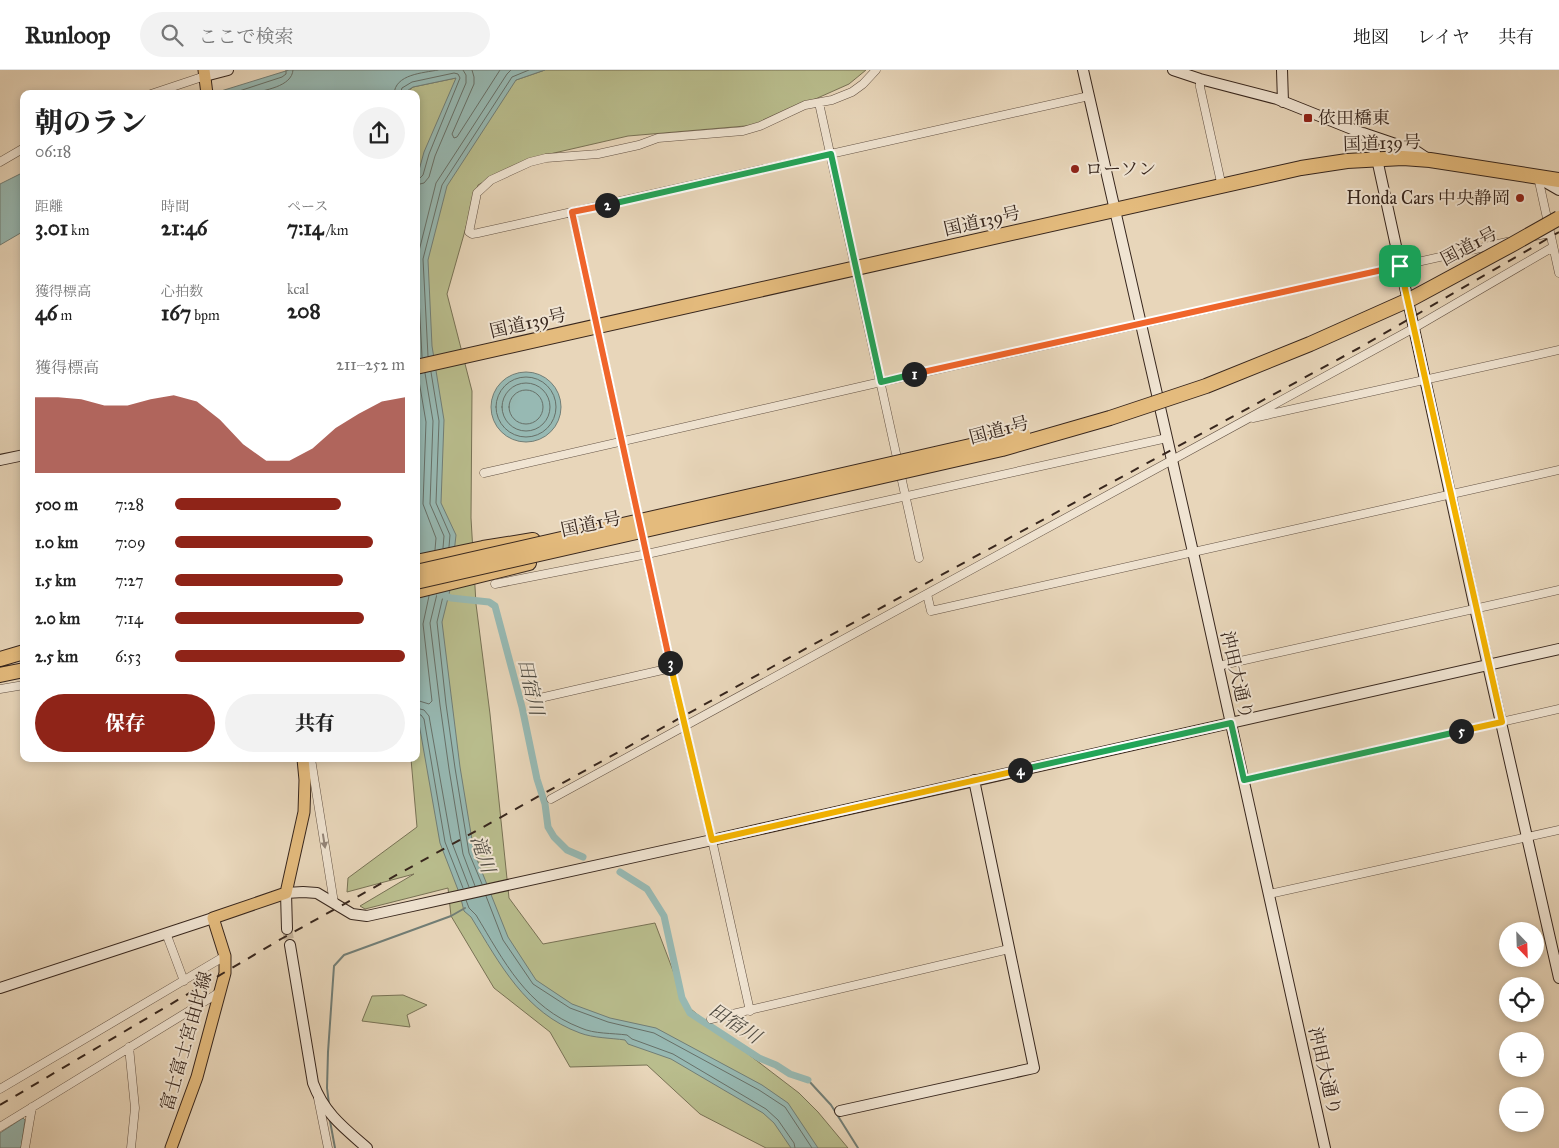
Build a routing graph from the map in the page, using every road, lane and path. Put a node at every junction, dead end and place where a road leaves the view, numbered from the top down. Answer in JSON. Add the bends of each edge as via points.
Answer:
{"nodes":[{"id":1,"x":228,"y":70,"type":"edge"},
{"id":2,"x":876,"y":70,"type":"edge"},
{"id":3,"x":1083,"y":70,"type":"edge"},
{"id":4,"x":1174,"y":70,"type":"edge"},
{"id":5,"x":1282,"y":70,"type":"edge"},
{"id":6,"x":205,"y":76,"type":"edge"},
{"id":7,"x":1200,"y":79,"type":"junction"},
{"id":8,"x":163,"y":90,"type":"edge"},
{"id":9,"x":207,"y":90,"type":"edge"},
{"id":10,"x":1089,"y":96,"type":"junction"},
{"id":11,"x":1283,"y":102,"type":"junction"},
{"id":12,"x":819,"y":103,"type":"junction"},
{"id":13,"x":1362,"y":133,"type":"junction"},
{"id":14,"x":20,"y":150,"type":"edge"},
{"id":15,"x":831,"y":154,"type":"junction"},
{"id":16,"x":1377,"y":159,"type":"junction"},
{"id":17,"x":1430,"y":160,"type":"junction"},
{"id":18,"x":0,"y":162,"type":"edge"},
{"id":19,"x":1538,"y":177,"type":"junction"},
{"id":20,"x":1559,"y":180,"type":"edge"},
{"id":21,"x":1222,"y":187,"type":"junction"},
{"id":22,"x":1559,"y":190,"type":"edge"},
{"id":23,"x":1559,"y":208,"type":"edge"},
{"id":24,"x":1115,"y":210,"type":"junction"},
{"id":25,"x":572,"y":212,"type":"junction"},
{"id":26,"x":1559,"y":218,"type":"edge"},
{"id":27,"x":1550,"y":233,"type":"junction"},
{"id":28,"x":1553,"y":247,"type":"junction"},
{"id":29,"x":1400,"y":266,"type":"junction"},
{"id":30,"x":856,"y":268,"type":"junction"},
{"id":31,"x":1559,"y":273,"type":"edge"},
{"id":32,"x":1141,"y":324,"type":"junction"},
{"id":33,"x":597,"y":326,"type":"junction"},
{"id":34,"x":1414,"y":328,"type":"junction"},
{"id":35,"x":1559,"y":350,"type":"edge"},
{"id":36,"x":420,"y":366,"type":"edge"},
{"id":37,"x":1426,"y":380,"type":"junction"},
{"id":38,"x":881,"y":382,"type":"junction"},
{"id":39,"x":1245,"y":420,"type":"junction"},
{"id":40,"x":1167,"y":438,"type":"junction"},
{"id":41,"x":622,"y":440,"type":"junction"},
{"id":42,"x":20,"y":456,"type":"edge"},
{"id":43,"x":0,"y":460,"type":"edge"},
{"id":44,"x":1172,"y":460,"type":"junction"},
{"id":45,"x":1559,"y":470,"type":"edge"},
{"id":46,"x":484,"y":473,"type":"dead end"},
{"id":47,"x":1451,"y":495,"type":"junction"},
{"id":48,"x":906,"y":496,"type":"junction"},
{"id":49,"x":632,"y":529,"type":"junction"},
{"id":50,"x":1193,"y":552,"type":"junction"},
{"id":51,"x":647,"y":554,"type":"junction"},
{"id":52,"x":920,"y":558,"type":"dead end"},
{"id":53,"x":420,"y":561,"type":"edge"},
{"id":54,"x":420,"y":571,"type":"edge"},
{"id":55,"x":420,"y":581,"type":"edge"},
{"id":56,"x":495,"y":584,"type":"dead end"},
{"id":57,"x":420,"y":589,"type":"edge"},
{"id":58,"x":1559,"y":590,"type":"edge"},
{"id":59,"x":927,"y":594,"type":"junction"},
{"id":60,"x":1475,"y":608,"type":"junction"},
{"id":61,"x":20,"y":648,"type":"edge"},
{"id":62,"x":1559,"y":649,"type":"edge"},
{"id":63,"x":20,"y":653,"type":"edge"},
{"id":64,"x":0,"y":654,"type":"edge"},
{"id":65,"x":0,"y":659,"type":"edge"},
{"id":66,"x":20,"y":661,"type":"edge"},
{"id":67,"x":0,"y":665,"type":"edge"},
{"id":68,"x":1489,"y":665,"type":"junction"},
{"id":69,"x":1218,"y":666,"type":"junction"},
{"id":70,"x":671,"y":668,"type":"junction"},
{"id":71,"x":20,"y":671,"type":"edge"},
{"id":72,"x":0,"y":675,"type":"edge"},
{"id":73,"x":20,"y":678,"type":"edge"},
{"id":74,"x":0,"y":682,"type":"edge"},
{"id":75,"x":20,"y":686,"type":"edge"},
{"id":76,"x":0,"y":689,"type":"edge"},
{"id":77,"x":540,"y":698,"type":"dead end"},
{"id":78,"x":1559,"y":709,"type":"edge"},
{"id":79,"x":1502,"y":722,"type":"junction"},
{"id":80,"x":1231,"y":723,"type":"junction"},
{"id":81,"x":685,"y":726,"type":"junction"},
{"id":82,"x":303,"y":762,"type":"edge"},
{"id":83,"x":312,"y":762,"type":"edge"},
{"id":84,"x":974,"y":780,"type":"junction"},
{"id":85,"x":1244,"y":780,"type":"junction"},
{"id":86,"x":551,"y":799,"type":"dead end"},
{"id":87,"x":304,"y":812,"type":"junction"},
{"id":88,"x":320,"y":815,"type":"junction"},
{"id":89,"x":1559,"y":830,"type":"edge"},
{"id":90,"x":1527,"y":837,"type":"junction"},
{"id":91,"x":712,"y":840,"type":"junction"},
{"id":92,"x":286,"y":894,"type":"junction"},
{"id":93,"x":1269,"y":894,"type":"junction"},
{"id":94,"x":334,"y":903,"type":"junction"},
{"id":95,"x":214,"y":918,"type":"junction"},
{"id":96,"x":287,"y":929,"type":"tunnel mouth"},
{"id":97,"x":166,"y":933,"type":"junction"},
{"id":98,"x":290,"y":945,"type":"tunnel mouth"},
{"id":99,"x":1009,"y":949,"type":"junction"},
{"id":100,"x":1556,"y":951,"type":"edge"},
{"id":101,"x":225,"y":956,"type":"junction"},
{"id":102,"x":1559,"y":978,"type":"edge"},
{"id":103,"x":184,"y":981,"type":"junction"},
{"id":104,"x":0,"y":988,"type":"edge"},
{"id":105,"x":221,"y":991,"type":"junction"},
{"id":106,"x":750,"y":1011,"type":"junction"},
{"id":107,"x":711,"y":1019,"type":"dead end"},
{"id":108,"x":129,"y":1048,"type":"junction"},
{"id":109,"x":0,"y":1089,"type":"edge"},
{"id":110,"x":318,"y":1096,"type":"junction"},
{"id":111,"x":32,"y":1107,"type":"junction"},
{"id":112,"x":840,"y":1111,"type":"dead end"},
{"id":113,"x":0,"y":1127,"type":"edge"},
{"id":114,"x":25,"y":1148,"type":"edge"},
{"id":115,"x":131,"y":1148,"type":"edge"},
{"id":116,"x":171,"y":1148,"type":"edge"},
{"id":117,"x":328,"y":1148,"type":"edge"},
{"id":118,"x":367,"y":1148,"type":"edge"},
{"id":119,"x":1325,"y":1148,"type":"edge"}],
"edges":[{"from":1,"to":6,"type":"street"},
{"from":2,"to":12,"type":"street","via":[[852,92]]},
{"from":3,"to":10,"type":"street","name":"沖田大通り"},
{"from":4,"to":7,"type":"street"},
{"from":5,"to":11,"type":"street"},
{"from":6,"to":8,"type":"street"},
{"from":6,"to":9,"type":"main road"},
{"from":7,"to":11,"type":"street"},
{"from":7,"to":21,"type":"street"},
{"from":10,"to":15,"type":"street"},
{"from":10,"to":24,"type":"street","name":"沖田大通り"},
{"from":11,"to":13,"type":"street"},
{"from":12,"to":15,"type":"street"},
{"from":12,"to":25,"type":"street","via":[[805,105],[771,122],[743,131],[658,138],[598,154],[537,160],[486,183],[477,193],[469,232],[478,234]]},
{"from":13,"to":16,"type":"street","via":[[1372,144]]},
{"from":13,"to":17,"type":"street","via":[[1416,151]]},
{"from":14,"to":18,"type":"street"},
{"from":15,"to":25,"type":"street"},
{"from":15,"to":30,"type":"street"},
{"from":16,"to":17,"type":"highway","name":"国道139号"},
{"from":16,"to":21,"type":"highway","name":"国道139号","via":[[1301,168]]},
{"from":16,"to":29,"type":"street"},
{"from":17,"to":19,"type":"highway","name":"国道139号"},
{"from":19,"to":20,"type":"highway","name":"国道139号"},
{"from":19,"to":22,"type":"street"},
{"from":19,"to":27,"type":"street"},
{"from":21,"to":24,"type":"highway","name":"国道139号"},
{"from":23,"to":49,"type":"highway","name":"国道1号","bridge":true,"via":[[1501,241],[1347,318],[1172,388],[1028,433]]},
{"from":24,"to":30,"type":"highway","name":"国道139号"},
{"from":24,"to":32,"type":"street","name":"沖田大通り"},
{"from":25,"to":33,"type":"street"},
{"from":26,"to":49,"type":"highway","name":"国道1号","bridge":true,"via":[[1404,302],[1310,344],[1159,402],[1002,449]]},
{"from":27,"to":28,"type":"street"},
{"from":27,"to":29,"type":"street"},
{"from":28,"to":31,"type":"street"},
{"from":28,"to":34,"type":"street"},
{"from":29,"to":32,"type":"street"},
{"from":29,"to":34,"type":"street"},
{"from":30,"to":33,"type":"highway","name":"国道139号"},
{"from":30,"to":38,"type":"street"},
{"from":32,"to":38,"type":"street"},
{"from":32,"to":40,"type":"street","name":"沖田大通り"},
{"from":33,"to":36,"type":"highway","name":"国道139号"},
{"from":33,"to":41,"type":"street"},
{"from":34,"to":37,"type":"street"},
{"from":34,"to":39,"type":"street"},
{"from":35,"to":37,"type":"street"},
{"from":37,"to":39,"type":"street"},
{"from":37,"to":47,"type":"street"},
{"from":38,"to":41,"type":"street"},
{"from":38,"to":48,"type":"street"},
{"from":39,"to":44,"type":"street"},
{"from":40,"to":44,"type":"street","name":"沖田大通り"},
{"from":40,"to":48,"type":"street"},
{"from":41,"to":46,"type":"street"},
{"from":41,"to":51,"type":"street"},
{"from":42,"to":43,"type":"street"},
{"from":44,"to":50,"type":"street","name":"沖田大通り"},
{"from":44,"to":59,"type":"street"},
{"from":45,"to":47,"type":"street"},
{"from":47,"to":50,"type":"street"},
{"from":47,"to":60,"type":"street"},
{"from":48,"to":51,"type":"street"},
{"from":48,"to":52,"type":"street"},
{"from":49,"to":53,"type":"highway","bridge":true,"via":[[483,548]]},
{"from":49,"to":54,"type":"highway","name":"国道1号","bridge":true},
{"from":49,"to":55,"type":"highway","name":"国道1号","bridge":true},
{"from":49,"to":57,"type":"highway","bridge":true,"via":[[488,574]]},
{"from":50,"to":59,"type":"street","via":[[931,611]]},
{"from":50,"to":69,"type":"street","name":"沖田大通り"},
{"from":51,"to":56,"type":"street"},
{"from":51,"to":70,"type":"street"},
{"from":58,"to":60,"type":"street"},
{"from":59,"to":81,"type":"street"},
{"from":60,"to":68,"type":"street"},
{"from":60,"to":69,"type":"street"},
{"from":61,"to":64,"type":"street"},
{"from":62,"to":68,"type":"street"},
{"from":63,"to":65,"type":"highway"},
{"from":66,"to":67,"type":"highway"},
{"from":68,"to":79,"type":"street"},
{"from":68,"to":80,"type":"street"},
{"from":69,"to":80,"type":"street","name":"沖田大通り"},
{"from":70,"to":77,"type":"street"},
{"from":70,"to":81,"type":"street"},
{"from":71,"to":72,"type":"highway"},
{"from":73,"to":74,"type":"highway"},
{"from":75,"to":76,"type":"street"},
{"from":78,"to":79,"type":"street"},
{"from":79,"to":85,"type":"street"},
{"from":79,"to":90,"type":"street"},
{"from":80,"to":84,"type":"street"},
{"from":80,"to":85,"type":"street","name":"沖田大通り"},
{"from":81,"to":86,"type":"street"},
{"from":81,"to":91,"type":"street"},
{"from":82,"to":87,"type":"main road"},
{"from":83,"to":88,"type":"street"},
{"from":84,"to":91,"type":"street"},
{"from":84,"to":99,"type":"street"},
{"from":85,"to":93,"type":"street","name":"沖田大通り"},
{"from":87,"to":88,"type":"street"},
{"from":87,"to":92,"type":"main road"},
{"from":88,"to":94,"type":"street","one_way":true},
{"from":89,"to":90,"type":"street"},
{"from":90,"to":93,"type":"street"},
{"from":90,"to":100,"type":"street"},
{"from":91,"to":94,"type":"street","via":[[367,916],[352,914]]},
{"from":91,"to":106,"type":"street"},
{"from":92,"to":94,"type":"street","via":[[317,893]]},
{"from":92,"to":95,"type":"main road"},
{"from":92,"to":96,"type":"street"},
{"from":93,"to":119,"type":"street","name":"沖田大通り"},
{"from":95,"to":97,"type":"street"},
{"from":95,"to":101,"type":"main road","name":"富士富士宮由比線"},
{"from":97,"to":103,"type":"street"},
{"from":97,"to":104,"type":"street"},
{"from":98,"to":110,"type":"street","via":[[313,1083]]},
{"from":99,"to":106,"type":"street"},
{"from":99,"to":112,"type":"street","via":[[1034,1068]]},
{"from":100,"to":102,"type":"street"},
{"from":101,"to":103,"type":"street"},
{"from":101,"to":105,"type":"main road","name":"富士富士宮由比線"},
{"from":103,"to":109,"type":"street"},
{"from":105,"to":108,"type":"street"},
{"from":105,"to":116,"type":"main road","name":"富士富士宮由比線","via":[[197,1077]]},
{"from":106,"to":107,"type":"street"},
{"from":108,"to":111,"type":"street"},
{"from":108,"to":115,"type":"street","via":[[134,1108]]},
{"from":110,"to":117,"type":"street"},
{"from":110,"to":118,"type":"street","via":[[338,1122]]},
{"from":111,"to":113,"type":"street"},
{"from":111,"to":114,"type":"street"}]}
